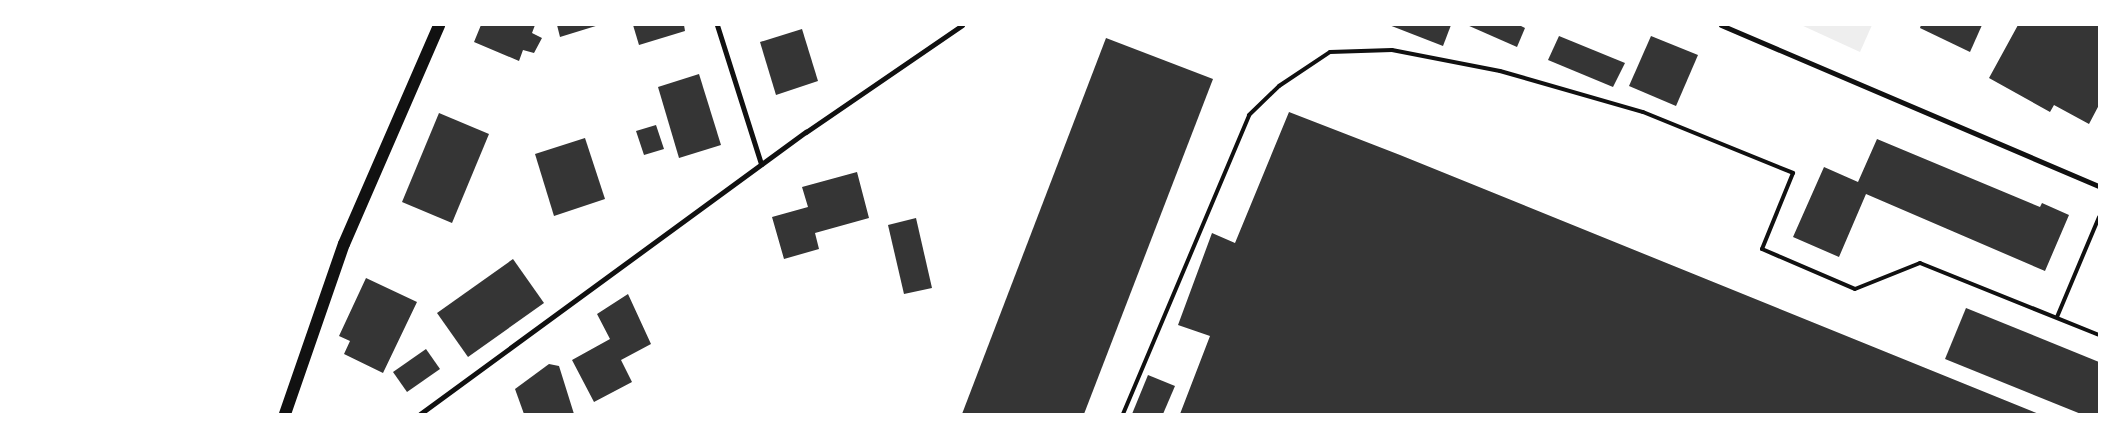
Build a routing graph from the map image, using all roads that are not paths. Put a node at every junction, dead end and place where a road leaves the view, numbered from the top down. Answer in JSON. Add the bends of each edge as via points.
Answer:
{"nodes":[{"id":1,"x":439,"y":25,"type":"edge"},
{"id":2,"x":717,"y":25,"type":"edge"},
{"id":3,"x":962,"y":25,"type":"edge"},
{"id":4,"x":1721,"y":25,"type":"edge"},
{"id":5,"x":761,"y":164,"type":"junction"},
{"id":6,"x":2099,"y":186,"type":"edge"},
{"id":7,"x":2099,"y":216,"type":"edge"},
{"id":8,"x":2057,"y":317,"type":"junction"},
{"id":9,"x":2099,"y":335,"type":"edge"},
{"id":10,"x":285,"y":414,"type":"edge"},
{"id":11,"x":420,"y":414,"type":"edge"},
{"id":12,"x":1122,"y":414,"type":"edge"}],
"edges":[{"from":1,"to":10,"type":"main road","via":[[344,244]]},
{"from":2,"to":5,"type":"street"},
{"from":3,"to":5,"type":"street"},
{"from":4,"to":6,"type":"street"},
{"from":5,"to":11,"type":"street"},
{"from":7,"to":8,"type":"lane"},
{"from":8,"to":9,"type":"lane"},
{"from":8,"to":12,"type":"lane","via":[[1920,263],[1855,289],[1762,249],[1793,172],[1643,112],[1500,70],[1392,50],[1330,52],[1279,86],[1249,114]]}]}
